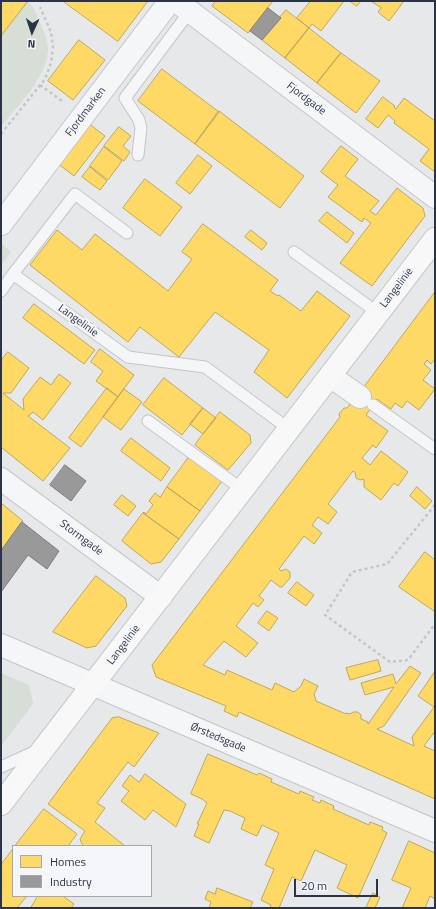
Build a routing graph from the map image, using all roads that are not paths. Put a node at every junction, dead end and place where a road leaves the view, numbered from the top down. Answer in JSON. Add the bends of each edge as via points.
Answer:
{"nodes":[{"id":1,"x":170,"y":1,"type":"edge"},
{"id":2,"x":183,"y":6,"type":"edge"},
{"id":3,"x":138,"y":155,"type":"dead end"},
{"id":4,"x":435,"y":197,"type":"edge"},
{"id":5,"x":1,"y":224,"type":"edge"},
{"id":6,"x":127,"y":233,"type":"dead end"},
{"id":7,"x":435,"y":239,"type":"edge"},
{"id":8,"x":294,"y":252,"type":"dead end"},
{"id":9,"x":13,"y":274,"type":"junction"},
{"id":10,"x":1,"y":290,"type":"edge"},
{"id":11,"x":378,"y":313,"type":"junction"},
{"id":12,"x":330,"y":376,"type":"junction"},
{"id":13,"x":367,"y":401,"type":"joint"},
{"id":14,"x":148,"y":421,"type":"dead end"},
{"id":15,"x":289,"y":429,"type":"junction"},
{"id":16,"x":435,"y":449,"type":"edge"},
{"id":17,"x":1,"y":478,"type":"edge"},
{"id":18,"x":243,"y":490,"type":"junction"},
{"id":19,"x":161,"y":597,"type":"junction"},
{"id":20,"x":1,"y":645,"type":"edge"},
{"id":21,"x":93,"y":685,"type":"junction"},
{"id":22,"x":44,"y":748,"type":"junction"},
{"id":23,"x":1,"y":767,"type":"edge"},
{"id":24,"x":1,"y":804,"type":"edge"},
{"id":25,"x":435,"y":831,"type":"edge"}],
"edges":[{"from":1,"to":5,"type":"street","name":"Fjordmarken"},
{"from":2,"to":3,"type":"lane","via":[[125,98],[141,128]]},
{"from":2,"to":4,"type":"street","name":"Fjordgade"},
{"from":6,"to":9,"type":"lane","via":[[75,194]]},
{"from":7,"to":11,"type":"street","name":"Langelinie"},
{"from":8,"to":11,"type":"lane"},
{"from":9,"to":10,"type":"lane"},
{"from":9,"to":15,"type":"lane","name":"Langelinie","via":[[128,358],[205,367]]},
{"from":11,"to":12,"type":"street","name":"Langelinie"},
{"from":12,"to":13,"type":"street"},
{"from":12,"to":15,"type":"street","name":"Langelinie"},
{"from":13,"to":16,"type":"lane"},
{"from":14,"to":18,"type":"lane"},
{"from":15,"to":18,"type":"street","name":"Langelinie"},
{"from":17,"to":19,"type":"street","name":"Stormgade"},
{"from":18,"to":19,"type":"street","name":"Langelinie"},
{"from":19,"to":21,"type":"street","name":"Langelinie"},
{"from":20,"to":21,"type":"street","name":"Ørstedsgade"},
{"from":21,"to":22,"type":"street","name":"Langelinie"},
{"from":21,"to":25,"type":"street","name":"Ørstedsgade"},
{"from":22,"to":23,"type":"lane"},
{"from":22,"to":24,"type":"street","name":"Langelinie"}]}
